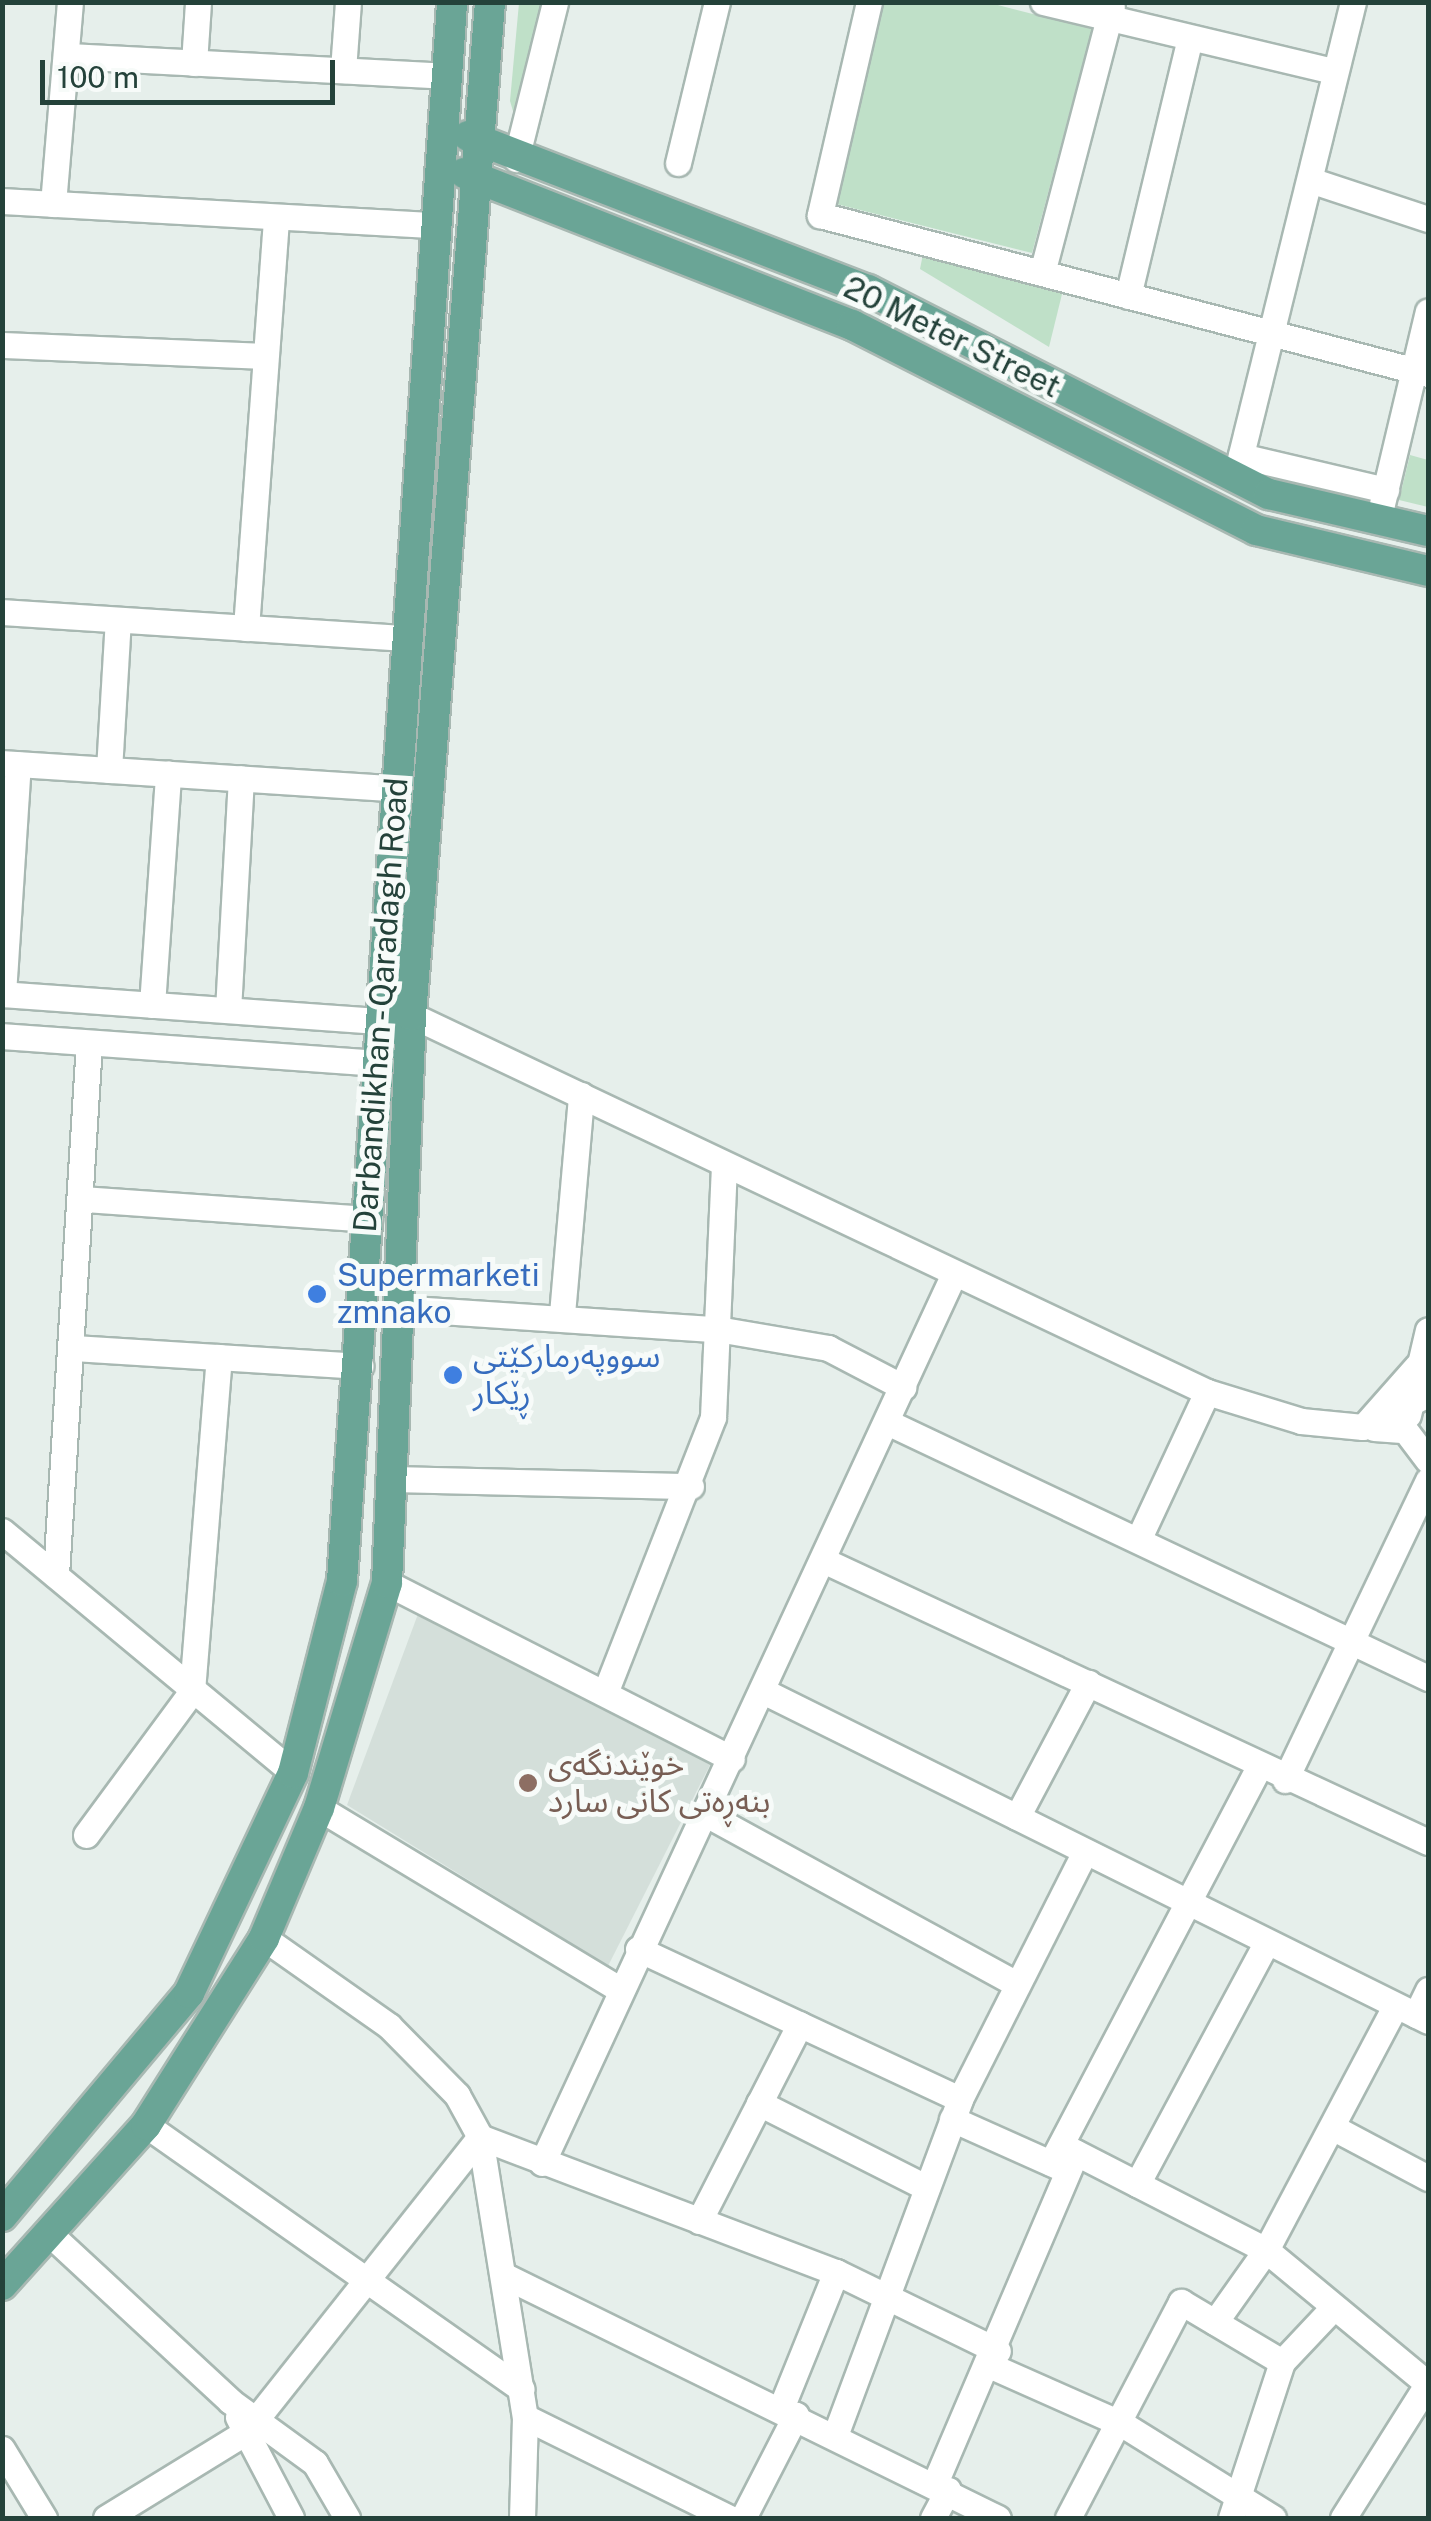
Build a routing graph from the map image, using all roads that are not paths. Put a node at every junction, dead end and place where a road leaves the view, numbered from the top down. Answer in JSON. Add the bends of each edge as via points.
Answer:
{"nodes":[{"id":1,"x":70,"y":2,"type":"edge"},
{"id":2,"x":198,"y":2,"type":"edge"},
{"id":3,"x":348,"y":2,"type":"edge"},
{"id":4,"x":452,"y":2,"type":"edge"},
{"id":5,"x":490,"y":2,"type":"edge"},
{"id":6,"x":554,"y":2,"type":"edge"},
{"id":7,"x":717,"y":2,"type":"edge"},
{"id":8,"x":869,"y":2,"type":"edge"},
{"id":9,"x":1043,"y":2,"type":"edge"},
{"id":10,"x":1352,"y":2,"type":"edge"},
{"id":11,"x":1111,"y":11,"type":"edge"},
{"id":12,"x":1190,"y":38,"type":"junction"},
{"id":13,"x":67,"y":56,"type":"junction"},
{"id":14,"x":194,"y":62,"type":"junction"},
{"id":15,"x":344,"y":70,"type":"junction"},
{"id":16,"x":1333,"y":72,"type":"junction"},
{"id":17,"x":446,"y":76,"type":"junction"},
{"id":18,"x":444,"y":126,"type":"junction"},
{"id":19,"x":482,"y":142,"type":"junction"},
{"id":20,"x":516,"y":159,"type":"junction"},
{"id":21,"x":678,"y":163,"type":"dead end"},
{"id":22,"x":442,"y":166,"type":"junction"},
{"id":23,"x":559,"y":175,"type":"junction"},
{"id":24,"x":480,"y":178,"type":"junction"},
{"id":25,"x":1310,"y":180,"type":"junction"},
{"id":26,"x":2,"y":201,"type":"edge"},
{"id":27,"x":53,"y":204,"type":"junction"},
{"id":28,"x":551,"y":206,"type":"junction"},
{"id":29,"x":1428,"y":219,"type":"edge"},
{"id":30,"x":276,"y":220,"type":"junction"},
{"id":31,"x":436,"y":225,"type":"junction"},
{"id":32,"x":1042,"y":273,"type":"junction"},
{"id":33,"x":1128,"y":296,"type":"junction"},
{"id":34,"x":1428,"y":311,"type":"edge"},
{"id":35,"x":1272,"y":328,"type":"junction"},
{"id":36,"x":2,"y":345,"type":"edge"},
{"id":37,"x":265,"y":356,"type":"junction"},
{"id":38,"x":1421,"y":373,"type":"edge"},
{"id":39,"x":1382,"y":504,"type":"junction"},
{"id":40,"x":1428,"y":531,"type":"edge"},
{"id":41,"x":1428,"y":572,"type":"edge"},
{"id":42,"x":2,"y":612,"type":"edge"},
{"id":43,"x":118,"y":620,"type":"junction"},
{"id":44,"x":246,"y":628,"type":"junction"},
{"id":45,"x":408,"y":638,"type":"junction"},
{"id":46,"x":10,"y":763,"type":"edge"},
{"id":47,"x":109,"y":770,"type":"junction"},
{"id":48,"x":168,"y":774,"type":"junction"},
{"id":49,"x":241,"y":778,"type":"junction"},
{"id":50,"x":398,"y":789,"type":"junction"},
{"id":51,"x":3,"y":994,"type":"edge"},
{"id":52,"x":152,"y":1005,"type":"junction"},
{"id":53,"x":228,"y":1010,"type":"junction"},
{"id":54,"x":397,"y":1018,"type":"junction"},
{"id":55,"x":2,"y":1036,"type":"edge"},
{"id":56,"x":89,"y":1042,"type":"junction"},
{"id":57,"x":380,"y":1063,"type":"junction"},
{"id":58,"x":581,"y":1095,"type":"junction"},
{"id":59,"x":724,"y":1167,"type":"junction"},
{"id":60,"x":84,"y":1199,"type":"junction"},
{"id":61,"x":370,"y":1218,"type":"junction"},
{"id":62,"x":952,"y":1278,"type":"junction"},
{"id":63,"x":396,"y":1308,"type":"junction"},
{"id":64,"x":562,"y":1314,"type":"junction"},
{"id":65,"x":723,"y":1330,"type":"junction"},
{"id":66,"x":1428,"y":1330,"type":"edge"},
{"id":67,"x":74,"y":1348,"type":"junction"},
{"id":68,"x":219,"y":1357,"type":"junction"},
{"id":69,"x":360,"y":1366,"type":"junction"},
{"id":70,"x":903,"y":1387,"type":"junction"},
{"id":71,"x":1419,"y":1391,"type":"edge"},
{"id":72,"x":1206,"y":1392,"type":"junction"},
{"id":73,"x":887,"y":1422,"type":"junction"},
{"id":74,"x":1363,"y":1427,"type":"junction"},
{"id":75,"x":357,"y":1458,"type":"junction"},
{"id":76,"x":1428,"y":1460,"type":"edge"},
{"id":77,"x":395,"y":1471,"type":"junction"},
{"id":78,"x":1428,"y":1480,"type":"edge"},
{"id":79,"x":692,"y":1486,"type":"junction"},
{"id":80,"x":2,"y":1531,"type":"edge"},
{"id":81,"x":1138,"y":1538,"type":"junction"},
{"id":82,"x":824,"y":1561,"type":"junction"},
{"id":83,"x":56,"y":1575,"type":"junction"},
{"id":84,"x":387,"y":1584,"type":"junction"},
{"id":85,"x":1356,"y":1643,"type":"junction"},
{"id":86,"x":1428,"y":1678,"type":"edge"},
{"id":87,"x":1088,"y":1683,"type":"junction"},
{"id":88,"x":192,"y":1691,"type":"junction"},
{"id":89,"x":765,"y":1692,"type":"junction"},
{"id":90,"x":604,"y":1693,"type":"junction"},
{"id":91,"x":732,"y":1759,"type":"junction"},
{"id":92,"x":1258,"y":1768,"type":"junction"},
{"id":93,"x":293,"y":1773,"type":"junction"},
{"id":94,"x":1286,"y":1780,"type":"junction"},
{"id":95,"x":319,"y":1808,"type":"junction"},
{"id":96,"x":706,"y":1814,"type":"junction"},
{"id":97,"x":1017,"y":1817,"type":"junction"},
{"id":98,"x":86,"y":1835,"type":"dead end"},
{"id":99,"x":1427,"y":1838,"type":"edge"},
{"id":100,"x":1084,"y":1853,"type":"junction"},
{"id":101,"x":1189,"y":1909,"type":"junction"},
{"id":102,"x":264,"y":1938,"type":"junction"},
{"id":103,"x":1264,"y":1947,"type":"junction"},
{"id":104,"x":638,"y":1950,"type":"junction"},
{"id":105,"x":1015,"y":1982,"type":"junction"},
{"id":106,"x":619,"y":1989,"type":"junction"},
{"id":107,"x":1428,"y":1990,"type":"edge"},
{"id":108,"x":1413,"y":2014,"type":"edge"},
{"id":109,"x":800,"y":2024,"type":"junction"},
{"id":110,"x":759,"y":2103,"type":"junction"},
{"id":111,"x":956,"y":2109,"type":"junction"},
{"id":112,"x":146,"y":2125,"type":"junction"},
{"id":113,"x":1332,"y":2127,"type":"junction"},
{"id":114,"x":480,"y":2136,"type":"junction"},
{"id":115,"x":1070,"y":2159,"type":"junction"},
{"id":116,"x":542,"y":2163,"type":"junction"},
{"id":117,"x":1428,"y":2178,"type":"edge"},
{"id":118,"x":1138,"y":2184,"type":"junction"},
{"id":119,"x":927,"y":2188,"type":"junction"},
{"id":120,"x":2,"y":2216,"type":"edge"},
{"id":121,"x":700,"y":2220,"type":"junction"},
{"id":122,"x":51,"y":2235,"type":"junction"},
{"id":123,"x":1266,"y":2250,"type":"junction"},
{"id":124,"x":836,"y":2272,"type":"junction"},
{"id":125,"x":505,"y":2276,"type":"junction"},
{"id":126,"x":362,"y":2282,"type":"junction"},
{"id":127,"x":2,"y":2285,"type":"edge"},
{"id":128,"x":891,"y":2297,"type":"junction"},
{"id":129,"x":1332,"y":2309,"type":"junction"},
{"id":130,"x":1215,"y":2322,"type":"junction"},
{"id":131,"x":994,"y":2358,"type":"junction"},
{"id":132,"x":1282,"y":2362,"type":"junction"},
{"id":133,"x":1428,"y":2384,"type":"edge"},
{"id":134,"x":522,"y":2389,"type":"junction"},
{"id":135,"x":789,"y":2412,"type":"junction"},
{"id":136,"x":525,"y":2417,"type":"junction"},
{"id":137,"x":1122,"y":2424,"type":"junction"},
{"id":138,"x":251,"y":2425,"type":"junction"},
{"id":139,"x":836,"y":2433,"type":"junction"},
{"id":140,"x":2,"y":2449,"type":"edge"},
{"id":141,"x":942,"y":2486,"type":"junction"},
{"id":142,"x":26,"y":2488,"type":"junction"},
{"id":143,"x":2,"y":2503,"type":"edge"},
{"id":144,"x":1237,"y":2509,"type":"edge"},
{"id":145,"x":44,"y":2518,"type":"edge"},
{"id":146,"x":106,"y":2518,"type":"edge"},
{"id":147,"x":292,"y":2518,"type":"edge"},
{"id":148,"x":348,"y":2518,"type":"edge"},
{"id":149,"x":522,"y":2518,"type":"edge"},
{"id":150,"x":729,"y":2518,"type":"edge"},
{"id":151,"x":743,"y":2518,"type":"edge"},
{"id":152,"x":933,"y":2518,"type":"edge"},
{"id":153,"x":998,"y":2518,"type":"edge"},
{"id":154,"x":1068,"y":2518,"type":"edge"},
{"id":155,"x":1272,"y":2518,"type":"edge"},
{"id":156,"x":1344,"y":2518,"type":"edge"}],
"edges":[{"from":1,"to":13,"type":"street"},
{"from":2,"to":14,"type":"street"},
{"from":3,"to":15,"type":"street"},
{"from":4,"to":17,"type":"main road","name":"Darbandikhan - Qaradagh Road"},
{"from":5,"to":19,"type":"main road","name":"Darbandikhan - Qaradagh Road"},
{"from":6,"to":20,"type":"street"},
{"from":7,"to":21,"type":"street"},
{"from":8,"to":32,"type":"street","via":[[820,215]]},
{"from":9,"to":11,"type":"street"},
{"from":10,"to":16,"type":"street"},
{"from":11,"to":12,"type":"street"},
{"from":11,"to":32,"type":"street"},
{"from":12,"to":16,"type":"street"},
{"from":12,"to":33,"type":"street"},
{"from":13,"to":14,"type":"street"},
{"from":13,"to":27,"type":"street"},
{"from":14,"to":15,"type":"street"},
{"from":15,"to":17,"type":"street"},
{"from":16,"to":25,"type":"street"},
{"from":17,"to":18,"type":"main road","name":"Darbandikhan - Qaradagh Road"},
{"from":18,"to":19,"type":"main road"},
{"from":18,"to":22,"type":"main road","name":"Darbandikhan - Qaradagh Road"},
{"from":19,"to":20,"type":"main road","name":"20 Meter Street"},
{"from":19,"to":24,"type":"main road","name":"Darbandikhan - Qaradagh Road"},
{"from":20,"to":23,"type":"main road","name":"20 Meter Street"},
{"from":22,"to":24,"type":"main road","name":"20 Meter Street"},
{"from":22,"to":31,"type":"main road","name":"Darbandikhan - Qaradagh Road"},
{"from":23,"to":28,"type":"main road"},
{"from":23,"to":39,"type":"main road","name":"20 Meter Street","via":[[868,290],[1270,494]]},
{"from":24,"to":28,"type":"main road","name":"20 Meter Street"},
{"from":24,"to":54,"type":"main road","name":"Darbandikhan - Qaradagh Road"},
{"from":25,"to":29,"type":"street"},
{"from":25,"to":35,"type":"street"},
{"from":26,"to":27,"type":"street"},
{"from":27,"to":30,"type":"street"},
{"from":28,"to":41,"type":"main road","name":"20 Meter Street","via":[[852,325],[1256,530]]},
{"from":30,"to":31,"type":"street"},
{"from":30,"to":37,"type":"street"},
{"from":31,"to":45,"type":"main road","name":"Darbandikhan - Qaradagh Road"},
{"from":32,"to":33,"type":"street"},
{"from":33,"to":35,"type":"street"},
{"from":34,"to":38,"type":"street"},
{"from":35,"to":38,"type":"street"},
{"from":35,"to":39,"type":"street","via":[[1242,456]]},
{"from":36,"to":37,"type":"street"},
{"from":37,"to":44,"type":"street"},
{"from":38,"to":39,"type":"street"},
{"from":39,"to":40,"type":"main road","name":"20 Meter Street"},
{"from":42,"to":43,"type":"street"},
{"from":43,"to":44,"type":"street"},
{"from":43,"to":47,"type":"street"},
{"from":44,"to":45,"type":"street"},
{"from":45,"to":50,"type":"main road","name":"Darbandikhan - Qaradagh Road"},
{"from":46,"to":47,"type":"street"},
{"from":46,"to":51,"type":"street"},
{"from":47,"to":48,"type":"street"},
{"from":48,"to":49,"type":"street"},
{"from":48,"to":52,"type":"street"},
{"from":49,"to":50,"type":"street"},
{"from":49,"to":53,"type":"street"},
{"from":50,"to":54,"type":"main road","name":"Darbandikhan - Qaradagh Road"},
{"from":51,"to":52,"type":"street"},
{"from":52,"to":53,"type":"street"},
{"from":53,"to":54,"type":"street"},
{"from":54,"to":57,"type":"main road","name":"Darbandikhan - Qaradagh Road"},
{"from":54,"to":58,"type":"street"},
{"from":54,"to":63,"type":"main road","name":"Darbandikhan - Qaradagh Road"},
{"from":55,"to":56,"type":"street"},
{"from":56,"to":57,"type":"street"},
{"from":56,"to":60,"type":"street"},
{"from":57,"to":61,"type":"main road","name":"Darbandikhan - Qaradagh Road"},
{"from":58,"to":59,"type":"street"},
{"from":58,"to":64,"type":"street"},
{"from":59,"to":62,"type":"street"},
{"from":59,"to":65,"type":"street"},
{"from":60,"to":61,"type":"street"},
{"from":60,"to":67,"type":"street"},
{"from":61,"to":69,"type":"main road","name":"Darbandikhan - Qaradagh Road"},
{"from":62,"to":70,"type":"street"},
{"from":62,"to":72,"type":"street"},
{"from":63,"to":64,"type":"street"},
{"from":63,"to":77,"type":"main road","name":"Darbandikhan - Qaradagh Road"},
{"from":64,"to":65,"type":"street"},
{"from":65,"to":70,"type":"street","via":[[828,1348]]},
{"from":65,"to":79,"type":"street","via":[[714,1417]]},
{"from":66,"to":71,"type":"street"},
{"from":67,"to":68,"type":"street"},
{"from":67,"to":83,"type":"street"},
{"from":68,"to":69,"type":"street"},
{"from":68,"to":88,"type":"street"},
{"from":69,"to":75,"type":"main road","name":"Darbandikhan - Qaradagh Road"},
{"from":70,"to":73,"type":"street"},
{"from":71,"to":74,"type":"street"},
{"from":71,"to":74,"type":"street"},
{"from":71,"to":76,"type":"street"},
{"from":72,"to":74,"type":"street","via":[[1301,1422]]},
{"from":72,"to":81,"type":"street"},
{"from":73,"to":81,"type":"street"},
{"from":73,"to":82,"type":"street"},
{"from":75,"to":77,"type":"main road"},
{"from":75,"to":93,"type":"main road","name":"Darbandikhan - Qaradagh Road","via":[[342,1581]]},
{"from":77,"to":79,"type":"street"},
{"from":77,"to":84,"type":"main road","name":"Darbandikhan - Qaradagh Road"},
{"from":78,"to":85,"type":"street"},
{"from":79,"to":90,"type":"street"},
{"from":80,"to":83,"type":"street"},
{"from":81,"to":85,"type":"street"},
{"from":82,"to":87,"type":"street"},
{"from":82,"to":89,"type":"street"},
{"from":83,"to":88,"type":"street"},
{"from":84,"to":90,"type":"street"},
{"from":84,"to":95,"type":"main road","name":"Darbandikhan - Qaradagh Road"},
{"from":85,"to":86,"type":"street"},
{"from":85,"to":94,"type":"street"},
{"from":87,"to":92,"type":"street"},
{"from":87,"to":97,"type":"street"},
{"from":88,"to":93,"type":"street"},
{"from":88,"to":98,"type":"street"},
{"from":89,"to":91,"type":"street"},
{"from":89,"to":97,"type":"street"},
{"from":90,"to":91,"type":"street"},
{"from":91,"to":96,"type":"street"},
{"from":92,"to":94,"type":"street"},
{"from":92,"to":101,"type":"street"},
{"from":93,"to":120,"type":"main road","name":"Darbandikhan - Qaradagh Road","via":[[189,1993]]},
{"from":94,"to":99,"type":"street"},
{"from":95,"to":102,"type":"main road","name":"Darbandikhan - Qaradagh Road"},
{"from":95,"to":106,"type":"street"},
{"from":96,"to":104,"type":"street"},
{"from":96,"to":105,"type":"street"},
{"from":97,"to":100,"type":"street"},
{"from":100,"to":101,"type":"street"},
{"from":100,"to":105,"type":"street"},
{"from":101,"to":103,"type":"street"},
{"from":101,"to":115,"type":"street"},
{"from":102,"to":112,"type":"main road","name":"Darbandikhan - Qaradagh Road"},
{"from":102,"to":114,"type":"street","via":[[389,2026],[457,2094]]},
{"from":103,"to":108,"type":"street"},
{"from":103,"to":118,"type":"street"},
{"from":104,"to":106,"type":"street"},
{"from":104,"to":109,"type":"street"},
{"from":105,"to":111,"type":"street"},
{"from":106,"to":116,"type":"street"},
{"from":107,"to":108,"type":"street"},
{"from":108,"to":113,"type":"street"},
{"from":109,"to":110,"type":"street"},
{"from":109,"to":111,"type":"street"},
{"from":110,"to":119,"type":"street"},
{"from":110,"to":121,"type":"street"},
{"from":111,"to":115,"type":"street"},
{"from":111,"to":119,"type":"street"},
{"from":112,"to":122,"type":"main road","name":"Darbandikhan - Qaradagh Road"},
{"from":112,"to":126,"type":"street"},
{"from":113,"to":117,"type":"street"},
{"from":113,"to":123,"type":"street"},
{"from":114,"to":116,"type":"street"},
{"from":114,"to":125,"type":"street"},
{"from":114,"to":126,"type":"street"},
{"from":115,"to":118,"type":"street"},
{"from":115,"to":131,"type":"street"},
{"from":116,"to":121,"type":"street"},
{"from":118,"to":123,"type":"street"},
{"from":119,"to":128,"type":"street"},
{"from":121,"to":124,"type":"street"},
{"from":122,"to":127,"type":"main road","name":"Darbandikhan - Qaradagh Road"},
{"from":122,"to":138,"type":"street"},
{"from":123,"to":129,"type":"street"},
{"from":123,"to":130,"type":"street"},
{"from":124,"to":128,"type":"street"},
{"from":124,"to":135,"type":"street"},
{"from":125,"to":134,"type":"street"},
{"from":125,"to":135,"type":"street"},
{"from":126,"to":134,"type":"street"},
{"from":126,"to":138,"type":"street"},
{"from":128,"to":131,"type":"street"},
{"from":128,"to":139,"type":"street"},
{"from":129,"to":132,"type":"street"},
{"from":129,"to":133,"type":"street"},
{"from":130,"to":132,"type":"street"},
{"from":130,"to":137,"type":"street","via":[[1180,2302]]},
{"from":131,"to":137,"type":"street"},
{"from":131,"to":141,"type":"street"},
{"from":132,"to":144,"type":"street"},
{"from":133,"to":156,"type":"street"},
{"from":134,"to":136,"type":"street"},
{"from":135,"to":139,"type":"street"},
{"from":135,"to":151,"type":"street"},
{"from":136,"to":149,"type":"street"},
{"from":136,"to":150,"type":"street"},
{"from":137,"to":144,"type":"street"},
{"from":137,"to":154,"type":"street"},
{"from":138,"to":146,"type":"street"},
{"from":138,"to":147,"type":"street"},
{"from":138,"to":148,"type":"street","via":[[326,2474]]},
{"from":139,"to":141,"type":"street"},
{"from":140,"to":142,"type":"street"},
{"from":141,"to":152,"type":"street"},
{"from":141,"to":153,"type":"street"},
{"from":142,"to":143,"type":"street"},
{"from":142,"to":145,"type":"street"},
{"from":144,"to":155,"type":"street"}]}
